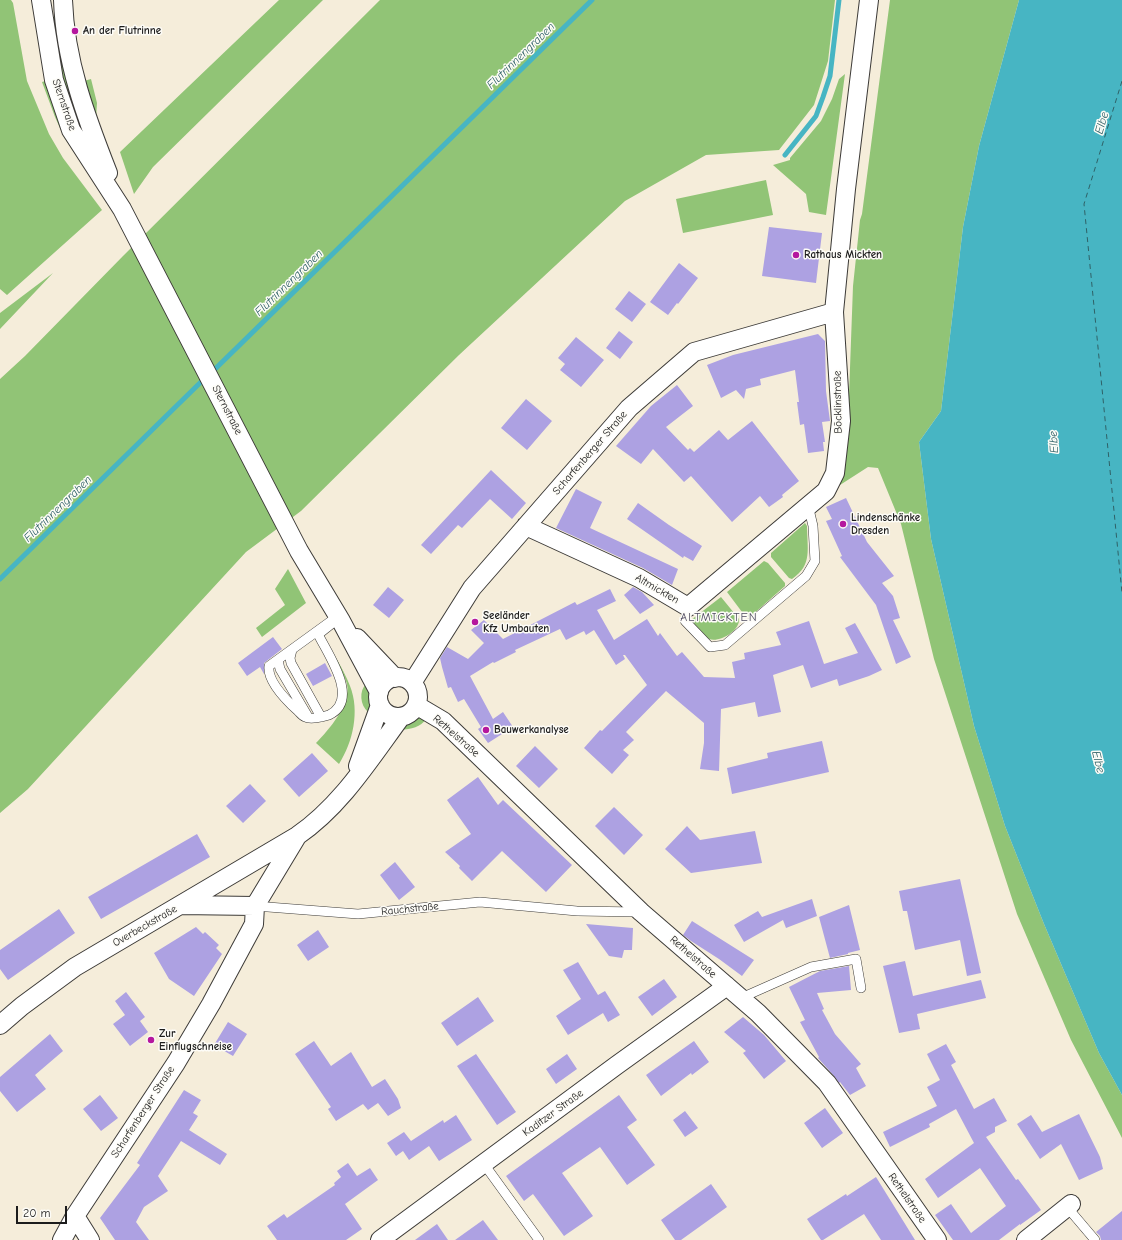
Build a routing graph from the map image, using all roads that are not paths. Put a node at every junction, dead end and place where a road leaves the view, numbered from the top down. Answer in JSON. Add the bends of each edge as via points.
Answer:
{"nodes":[{"id":1,"x":41,"y":0,"type":"edge"},
{"id":2,"x":63,"y":0,"type":"edge"},
{"id":3,"x":869,"y":0,"type":"edge"},
{"id":4,"x":119,"y":204,"type":"junction"},
{"id":5,"x":834,"y":312,"type":"junction"},
{"id":6,"x":826,"y":491,"type":"joint"},
{"id":7,"x":808,"y":505,"type":"junction"},
{"id":8,"x":526,"y":526,"type":"junction"},
{"id":9,"x":688,"y":607,"type":"junction"},
{"id":10,"x":339,"y":619,"type":"junction"},
{"id":11,"x":292,"y":650,"type":"junction"},
{"id":12,"x":404,"y":680,"type":"junction"},
{"id":13,"x":379,"y":698,"type":"junction"},
{"id":14,"x":416,"y":705,"type":"junction"},
{"id":15,"x":321,"y":717,"type":"junction"},
{"id":16,"x":401,"y":717,"type":"junction"},
{"id":17,"x":350,"y":786,"type":"junction"},
{"id":18,"x":297,"y":836,"type":"junction"},
{"id":19,"x":180,"y":905,"type":"junction"},
{"id":20,"x":255,"y":906,"type":"junction"},
{"id":21,"x":641,"y":912,"type":"junction"},
{"id":22,"x":727,"y":986,"type":"junction"},
{"id":23,"x":861,"y":988,"type":"dead end"},
{"id":24,"x":741,"y":998,"type":"junction"},
{"id":25,"x":0,"y":1025,"type":"edge"},
{"id":26,"x":484,"y":1164,"type":"junction"},
{"id":27,"x":1069,"y":1205,"type":"joint"},
{"id":28,"x":75,"y":1216,"type":"junction"},
{"id":29,"x":62,"y":1240,"type":"edge"},
{"id":30,"x":90,"y":1240,"type":"edge"},
{"id":31,"x":380,"y":1240,"type":"edge"},
{"id":32,"x":539,"y":1240,"type":"edge"},
{"id":33,"x":937,"y":1240,"type":"edge"},
{"id":34,"x":1026,"y":1240,"type":"edge"},
{"id":35,"x":1095,"y":1240,"type":"edge"}],
"edges":[{"from":1,"to":4,"type":"street","name":"Sternstraße","via":[[54,80],[71,130]]},
{"from":2,"to":4,"type":"street","name":"Sternstraße","via":[[68,52],[78,92]]},
{"from":3,"to":5,"type":"street","name":"Böcklinstraße"},
{"from":4,"to":10,"type":"street","name":"Sternstraße","via":[[299,551]]},
{"from":5,"to":6,"type":"street","name":"Böcklinstraße","via":[[841,422],[835,472]]},
{"from":5,"to":8,"type":"street","name":"Scharfenberger Straße","via":[[694,352],[629,408]]},
{"from":6,"to":7,"type":"street","name":"Altmickten"},
{"from":7,"to":9,"type":"street","name":"Altmickten"},
{"from":7,"to":9,"type":"lane","via":[[813,526],[815,561],[806,576],[725,644],[710,647],[685,621]]},
{"from":8,"to":9,"type":"street","name":"Altmickten","via":[[639,578]]},
{"from":8,"to":12,"type":"street","name":"Scharfenberger Straße","via":[[472,588]]},
{"from":10,"to":11,"type":"lane"},
{"from":10,"to":12,"type":"street","name":"Sternstraße"},
{"from":10,"to":13,"type":"street","name":"Sternstraße"},
{"from":10,"to":15,"type":"lane","via":[[318,636],[339,674],[342,688],[341,700],[336,709]]},
{"from":11,"to":15,"type":"lane","via":[[291,663]]},
{"from":11,"to":15,"type":"lane","via":[[278,660],[280,669],[308,718]]},
{"from":12,"to":13,"type":"street","via":[[385,682]]},
{"from":12,"to":14,"type":"street","via":[[416,688]]},
{"from":13,"to":16,"type":"street","via":[[383,710],[394,717]]},
{"from":13,"to":17,"type":"street","name":"Scharfenberger Straße"},
{"from":14,"to":16,"type":"street","via":[[407,715]]},
{"from":14,"to":21,"type":"street","name":"Rethelstraße","via":[[443,721]]},
{"from":16,"to":17,"type":"street","name":"Scharfenberger Straße"},
{"from":17,"to":18,"type":"street","name":"Scharfenberger Straße","via":[[331,808]]},
{"from":18,"to":19,"type":"street","name":"Overbeckstraße"},
{"from":18,"to":20,"type":"street","name":"Scharfenberger Straße"},
{"from":19,"to":20,"type":"street","name":"Rauchstraße"},
{"from":19,"to":25,"type":"street","name":"Overbeckstraße","via":[[75,967]]},
{"from":20,"to":21,"type":"lane","name":"Rauchstraße","via":[[358,914],[480,902],[578,911]]},
{"from":20,"to":28,"type":"street","name":"Scharfenberger Straße","via":[[254,924],[211,1004]]},
{"from":21,"to":22,"type":"street","name":"Rethelstraße"},
{"from":22,"to":24,"type":"street","name":"Rethelstraße"},
{"from":22,"to":26,"type":"street","name":"Kaditzer Straße"},
{"from":23,"to":24,"type":"lane","via":[[856,959],[811,967]]},
{"from":24,"to":33,"type":"street","name":"Rethelstraße","via":[[827,1083]]},
{"from":26,"to":31,"type":"street","name":"Kaditzer Straße"},
{"from":26,"to":32,"type":"lane"},
{"from":27,"to":34,"type":"street"},
{"from":27,"to":35,"type":"lane"},
{"from":28,"to":29,"type":"street","name":"Scharfenberger Straße"},
{"from":28,"to":30,"type":"street"}]}
